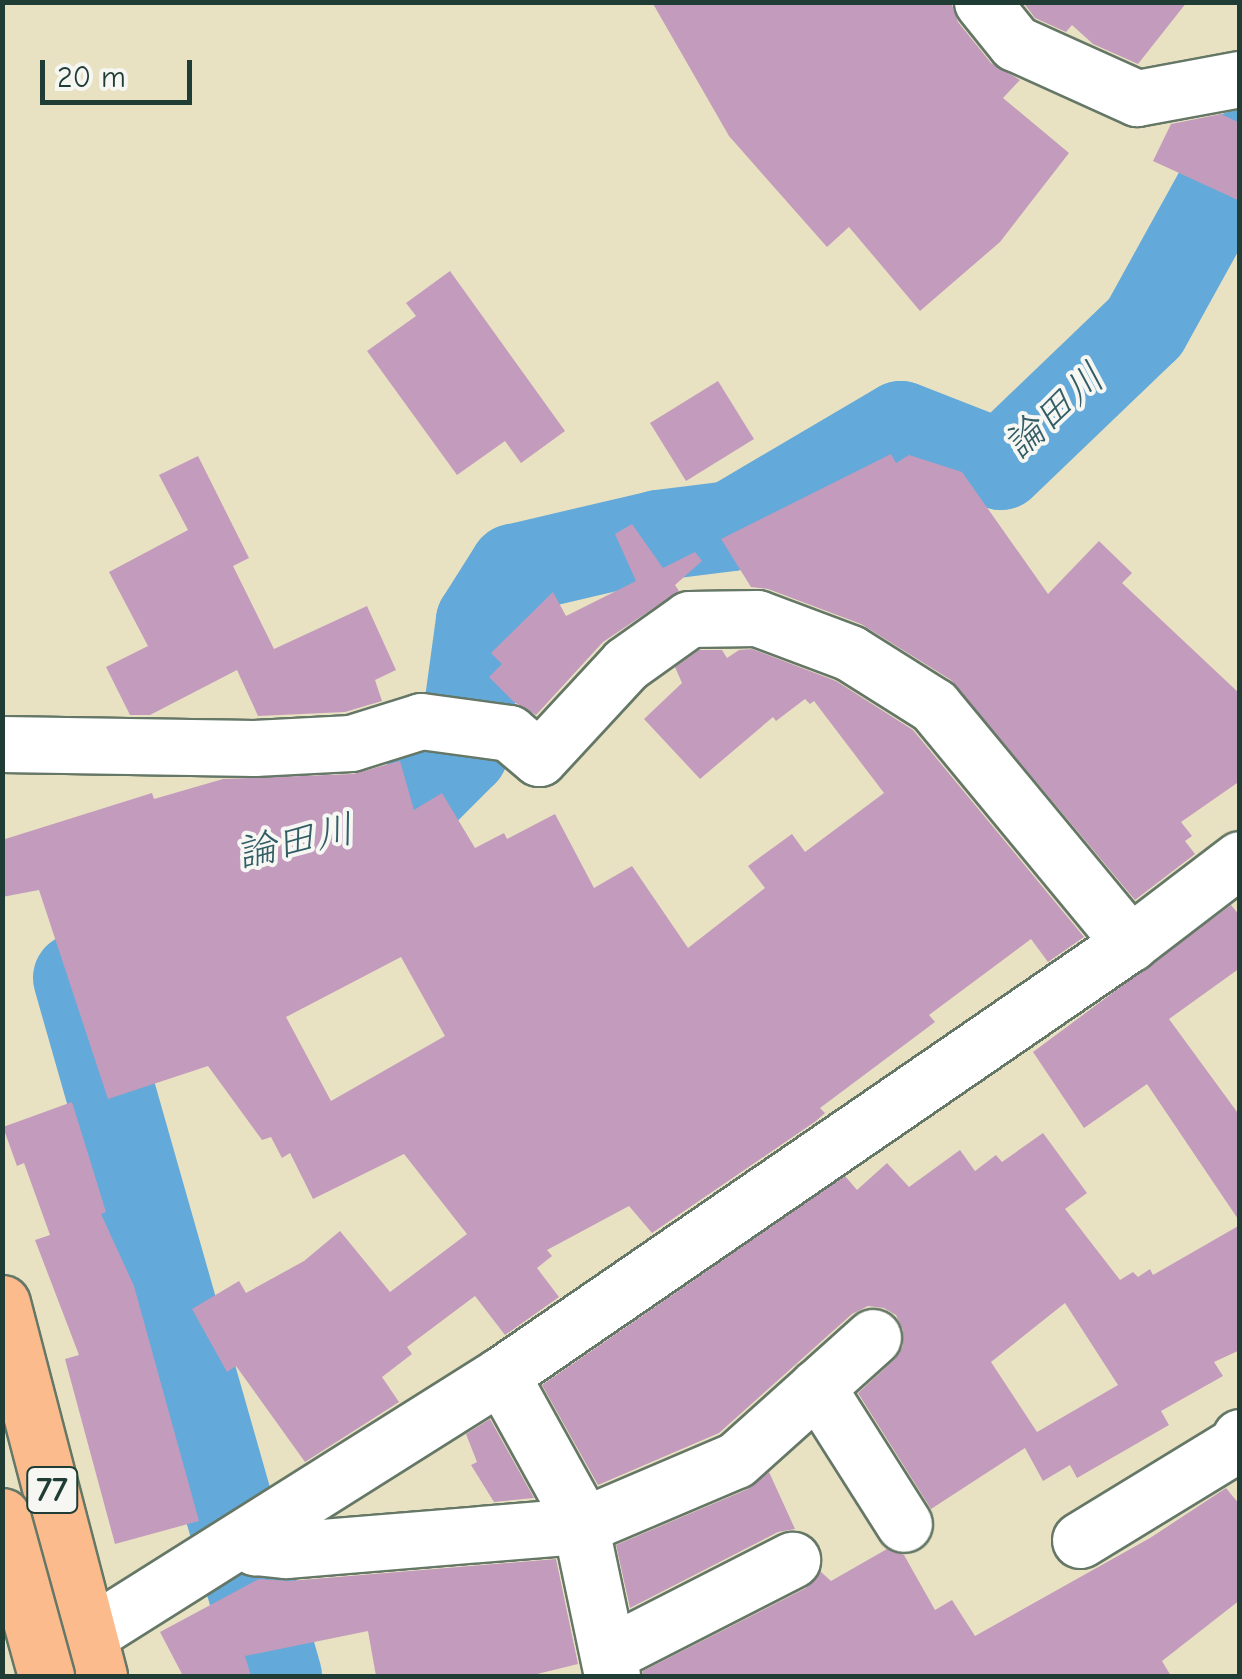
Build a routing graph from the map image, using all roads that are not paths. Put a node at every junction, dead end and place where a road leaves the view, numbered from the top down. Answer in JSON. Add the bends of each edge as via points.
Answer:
{"nodes":[{"id":1,"x":982,"y":2,"type":"edge"},
{"id":2,"x":1240,"y":80,"type":"edge"},
{"id":3,"x":2,"y":744,"type":"edge"},
{"id":4,"x":1240,"y":858,"type":"edge"},
{"id":5,"x":1130,"y":943,"type":"junction"},
{"id":6,"x":2,"y":1304,"type":"edge"},
{"id":7,"x":873,"y":1337,"type":"dead end"},
{"id":8,"x":501,"y":1375,"type":"junction"},
{"id":9,"x":817,"y":1387,"type":"junction"},
{"id":10,"x":1240,"y":1438,"type":"edge"},
{"id":11,"x":2,"y":1516,"type":"edge"},
{"id":12,"x":904,"y":1524,"type":"dead end"},
{"id":13,"x":581,"y":1526,"type":"junction"},
{"id":14,"x":251,"y":1533,"type":"junction"},
{"id":15,"x":1080,"y":1540,"type":"dead end"},
{"id":16,"x":792,"y":1560,"type":"dead end"},
{"id":17,"x":100,"y":1662,"type":"edge"},
{"id":18,"x":610,"y":1665,"type":"edge"},
{"id":19,"x":22,"y":1676,"type":"edge"},
{"id":20,"x":46,"y":1676,"type":"edge"}],
"edges":[{"from":1,"to":2,"type":"street","via":[[1015,43],[1137,98]]},
{"from":3,"to":5,"type":"street","via":[[273,747],[350,742],[421,722],[509,733],[539,758],[626,664],[689,618],[757,618],[850,653],[934,706]]},
{"from":4,"to":5,"type":"street"},
{"from":5,"to":8,"type":"street"},
{"from":6,"to":17,"type":"main road","number":"77"},
{"from":7,"to":9,"type":"street"},
{"from":8,"to":13,"type":"street"},
{"from":8,"to":14,"type":"street"},
{"from":9,"to":12,"type":"street"},
{"from":9,"to":13,"type":"street","via":[[736,1460]]},
{"from":10,"to":15,"type":"street"},
{"from":11,"to":20,"type":"main road","number":"77","bridge":true},
{"from":13,"to":14,"type":"street","via":[[286,1550],[255,1546]]},
{"from":13,"to":18,"type":"street"},
{"from":14,"to":17,"type":"street"},
{"from":16,"to":18,"type":"street"},
{"from":17,"to":19,"type":"street"}]}
